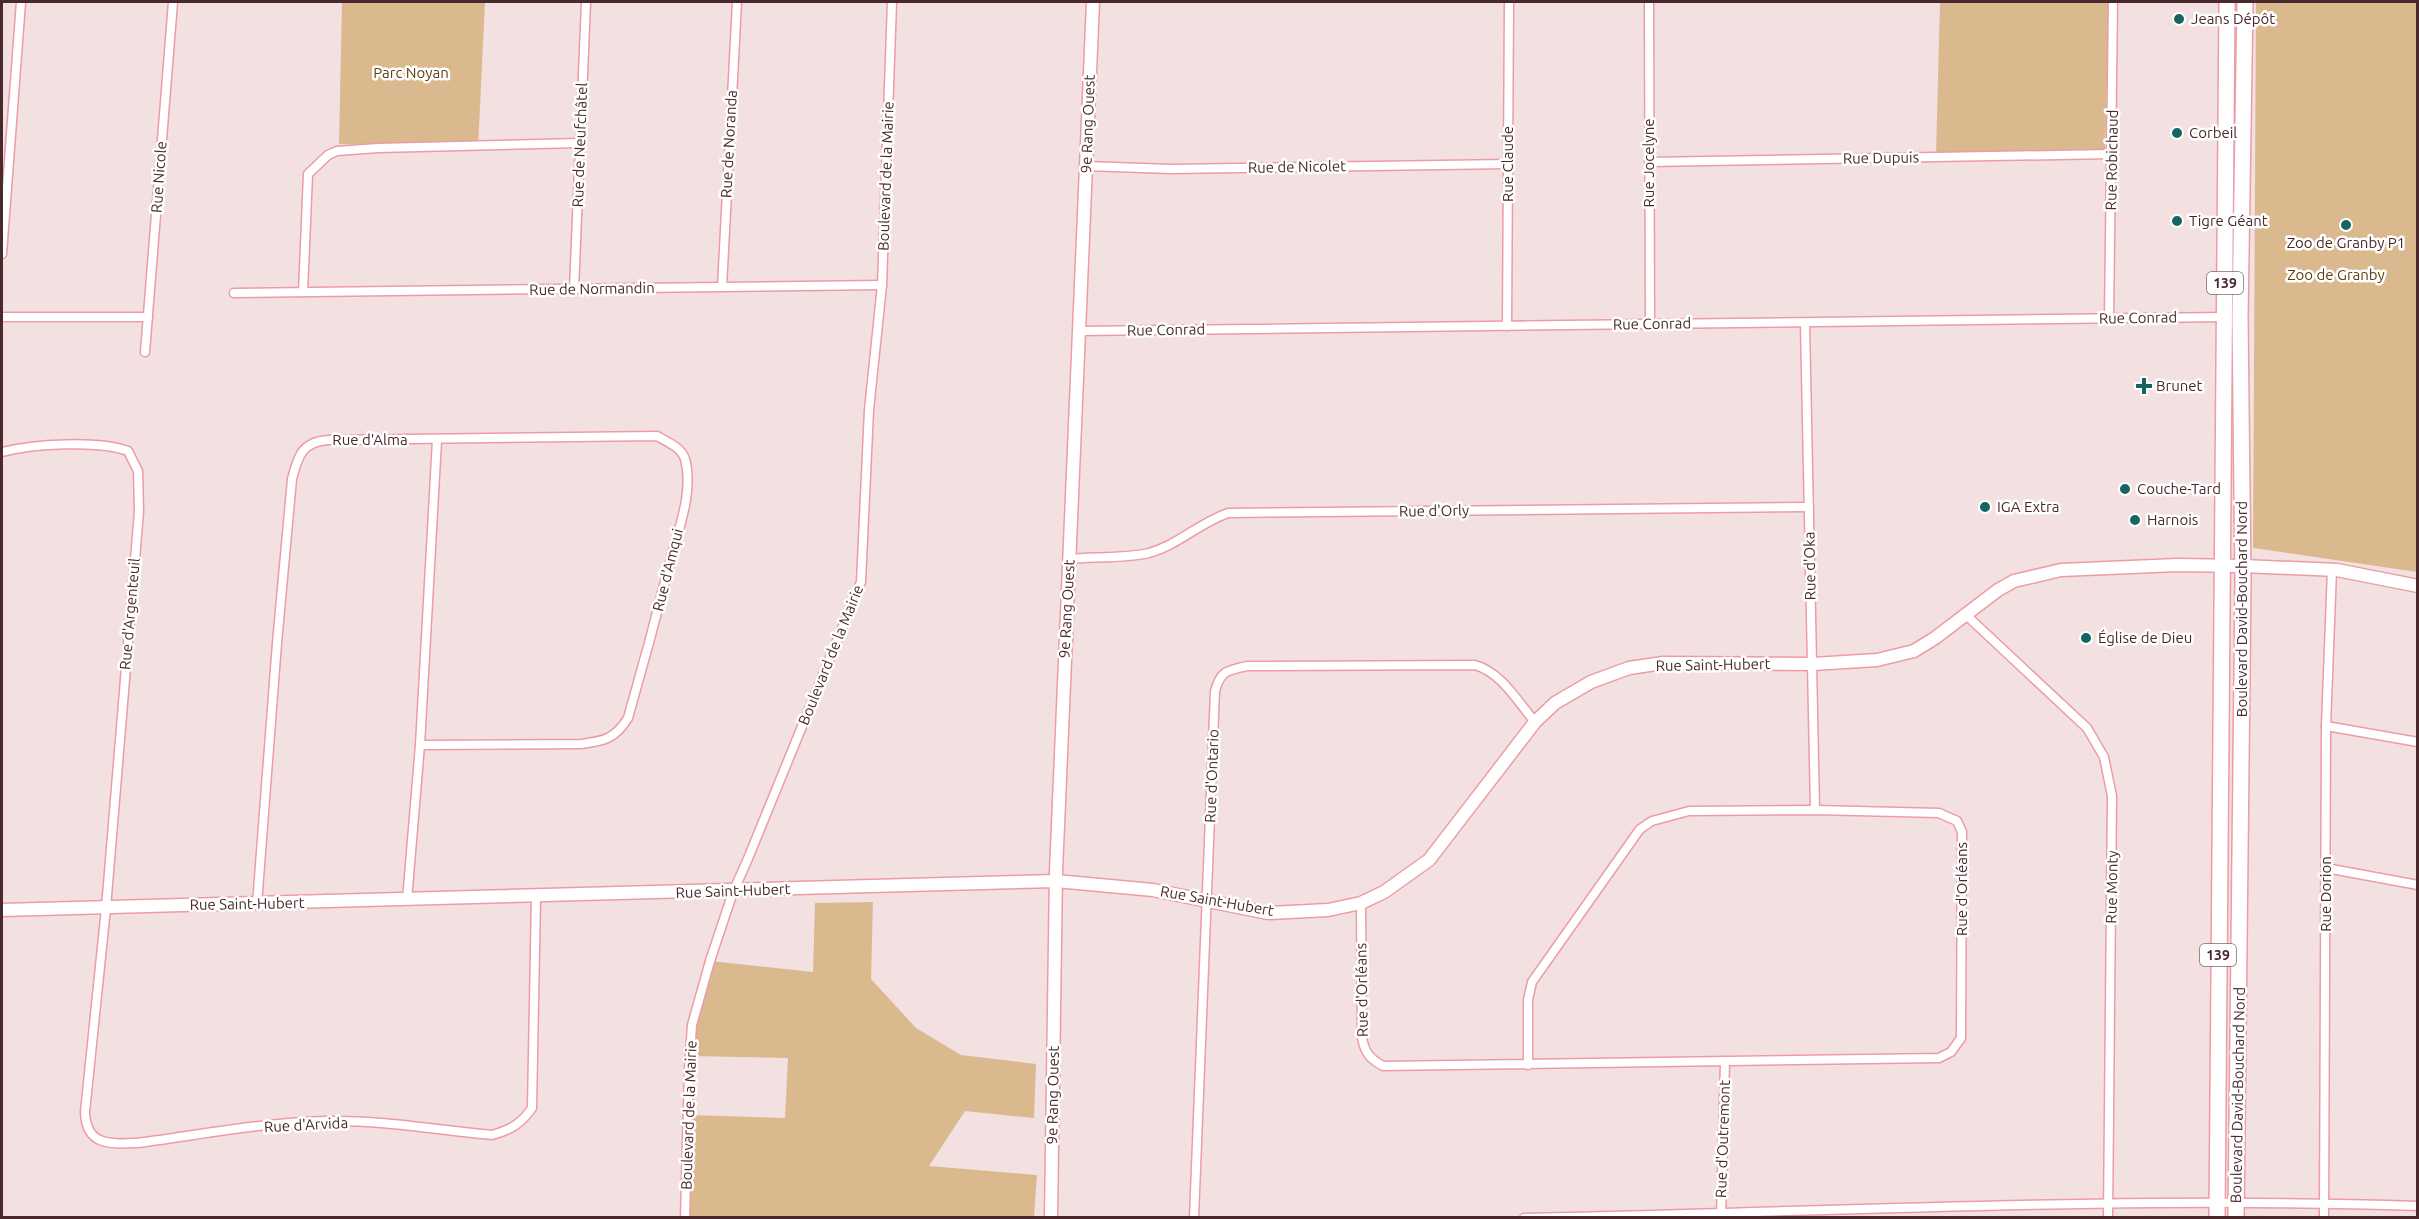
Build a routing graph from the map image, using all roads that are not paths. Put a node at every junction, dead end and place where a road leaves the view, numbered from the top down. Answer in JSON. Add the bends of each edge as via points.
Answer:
{"nodes":[{"id":1,"x":21,"y":2,"type":"edge"},
{"id":2,"x":172,"y":2,"type":"edge"},
{"id":3,"x":586,"y":2,"type":"edge"},
{"id":4,"x":737,"y":2,"type":"edge"},
{"id":5,"x":892,"y":2,"type":"edge"},
{"id":6,"x":1093,"y":2,"type":"edge"},
{"id":7,"x":1509,"y":2,"type":"edge"},
{"id":8,"x":1649,"y":2,"type":"edge"},
{"id":9,"x":2114,"y":2,"type":"edge"},
{"id":10,"x":2227,"y":2,"type":"edge"},
{"id":11,"x":2245,"y":2,"type":"edge"},
{"id":12,"x":580,"y":143,"type":"junction"},
{"id":13,"x":2112,"y":154,"type":"junction"},
{"id":14,"x":1649,"y":162,"type":"junction"},
{"id":15,"x":1508,"y":164,"type":"junction"},
{"id":16,"x":1086,"y":166,"type":"junction"},
{"id":17,"x":2,"y":254,"type":"edge"},
{"id":18,"x":882,"y":285,"type":"junction"},
{"id":19,"x":722,"y":287,"type":"junction"},
{"id":20,"x":574,"y":289,"type":"junction"},
{"id":21,"x":303,"y":292,"type":"junction"},
{"id":22,"x":234,"y":293,"type":"dead end"},
{"id":23,"x":2,"y":316,"type":"edge"},
{"id":24,"x":148,"y":317,"type":"junction"},
{"id":25,"x":2225,"y":317,"type":"junction"},
{"id":26,"x":2109,"y":319,"type":"junction"},
{"id":27,"x":1805,"y":322,"type":"junction"},
{"id":28,"x":1650,"y":324,"type":"junction"},
{"id":29,"x":1507,"y":326,"type":"junction"},
{"id":30,"x":1079,"y":332,"type":"junction"},
{"id":31,"x":145,"y":352,"type":"dead end"},
{"id":32,"x":437,"y":440,"type":"junction"},
{"id":33,"x":2,"y":452,"type":"edge"},
{"id":34,"x":1809,"y":507,"type":"junction"},
{"id":35,"x":1070,"y":559,"type":"junction"},
{"id":36,"x":2223,"y":565,"type":"junction"},
{"id":37,"x":2243,"y":566,"type":"junction"},
{"id":38,"x":2332,"y":570,"type":"junction"},
{"id":39,"x":2418,"y":586,"type":"edge"},
{"id":40,"x":1965,"y":614,"type":"junction"},
{"id":41,"x":1813,"y":664,"type":"junction"},
{"id":42,"x":1535,"y":722,"type":"junction"},
{"id":43,"x":2326,"y":726,"type":"junction"},
{"id":44,"x":2418,"y":742,"type":"edge"},
{"id":45,"x":420,"y":745,"type":"junction"},
{"id":46,"x":1815,"y":810,"type":"junction"},
{"id":47,"x":2326,"y":868,"type":"junction"},
{"id":48,"x":1056,"y":881,"type":"junction"},
{"id":49,"x":2418,"y":885,"type":"edge"},
{"id":50,"x":733,"y":892,"type":"junction"},
{"id":51,"x":536,"y":897,"type":"junction"},
{"id":52,"x":407,"y":900,"type":"junction"},
{"id":53,"x":1208,"y":901,"type":"junction"},
{"id":54,"x":1361,"y":903,"type":"junction"},
{"id":55,"x":257,"y":904,"type":"junction"},
{"id":56,"x":106,"y":908,"type":"junction"},
{"id":57,"x":2,"y":910,"type":"edge"},
{"id":58,"x":1725,"y":1061,"type":"junction"},
{"id":59,"x":1528,"y":1065,"type":"junction"},
{"id":60,"x":2109,"y":1204,"type":"junction"},
{"id":61,"x":2324,"y":1205,"type":"junction"},
{"id":62,"x":2418,"y":1206,"type":"edge"},
{"id":63,"x":2217,"y":1210,"type":"edge"},
{"id":64,"x":2236,"y":1210,"type":"edge"},
{"id":65,"x":1721,"y":1216,"type":"edge"},
{"id":66,"x":685,"y":1218,"type":"edge"},
{"id":67,"x":1051,"y":1218,"type":"edge"},
{"id":68,"x":1194,"y":1218,"type":"edge"},
{"id":69,"x":1524,"y":1218,"type":"edge"},
{"id":70,"x":2109,"y":1218,"type":"edge"},
{"id":71,"x":2324,"y":1218,"type":"edge"}],
"edges":[{"from":1,"to":17,"type":"street"},
{"from":2,"to":24,"type":"street","name":"Rue Nicole"},
{"from":3,"to":12,"type":"street","name":"Rue de Neufchâtel"},
{"from":4,"to":19,"type":"street","name":"Rue de Noranda"},
{"from":5,"to":18,"type":"street","name":"Boulevard de la Mairie"},
{"from":6,"to":16,"type":"street","name":"9e Rang Ouest"},
{"from":7,"to":15,"type":"street","name":"Rue Claude"},
{"from":8,"to":14,"type":"street","name":"Rue Jocelyne"},
{"from":9,"to":13,"type":"street","name":"Rue Robichaud"},
{"from":10,"to":25,"type":"highway","name":"Boulevard David-Bouchard Nord","number":"139"},
{"from":11,"to":37,"type":"highway","name":"Boulevard David-Bouchard Nord","number":"139","via":[[2240,317]]},
{"from":12,"to":20,"type":"street","name":"Rue de Neufchâtel"},
{"from":12,"to":21,"type":"street","via":[[378,148],[328,155],[308,174]]},
{"from":13,"to":14,"type":"street","name":"Rue Dupuis"},
{"from":13,"to":26,"type":"street","name":"Rue Robichaud"},
{"from":14,"to":28,"type":"street","name":"Rue Jocelyne"},
{"from":15,"to":16,"type":"street","name":"Rue de Nicolet","via":[[1171,169]]},
{"from":15,"to":29,"type":"street","name":"Rue Claude"},
{"from":16,"to":30,"type":"street","name":"9e Rang Ouest"},
{"from":18,"to":19,"type":"street","name":"Rue de Normandin"},
{"from":18,"to":50,"type":"street","name":"Boulevard de la Mairie","via":[[869,410],[861,582]]},
{"from":19,"to":20,"type":"street","name":"Rue de Normandin"},
{"from":20,"to":21,"type":"street","name":"Rue de Normandin"},
{"from":21,"to":22,"type":"street","name":"Rue de Normandin"},
{"from":23,"to":24,"type":"street"},
{"from":24,"to":31,"type":"street","name":"Rue Nicole"},
{"from":25,"to":26,"type":"street","name":"Rue Conrad"},
{"from":25,"to":36,"type":"highway","name":"Boulevard David-Bouchard Nord","number":"139"},
{"from":26,"to":27,"type":"street","name":"Rue Conrad"},
{"from":27,"to":28,"type":"street","name":"Rue Conrad"},
{"from":27,"to":34,"type":"street","name":"Rue d'Oka"},
{"from":28,"to":29,"type":"street","name":"Rue Conrad"},
{"from":29,"to":30,"type":"street","name":"Rue Conrad"},
{"from":30,"to":35,"type":"street","name":"9e Rang Ouest"},
{"from":32,"to":45,"type":"street"},
{"from":32,"to":45,"type":"street","name":"Rue d'Amqui","via":[[657,436],[678,448],[688,476],[654,628],[622,728],[605,741],[581,744]]},
{"from":32,"to":55,"type":"street","name":"Rue d'Alma","via":[[315,441],[298,454],[292,479],[277,643]]},
{"from":33,"to":56,"type":"street","name":"Rue d'Argenteuil","via":[[19,448],[115,446],[128,451],[138,471],[139,511]]},
{"from":34,"to":35,"type":"street","name":"Rue d'Orly","via":[[1227,513],[1148,553]]},
{"from":34,"to":41,"type":"street","name":"Rue d'Oka"},
{"from":35,"to":48,"type":"street","name":"9e Rang Ouest"},
{"from":36,"to":37,"type":"street","name":"Rue Saint-Hubert"},
{"from":36,"to":40,"type":"street","name":"Rue Saint-Hubert","via":[[2105,567],[2044,573],[2014,581]]},
{"from":36,"to":63,"type":"highway","name":"Boulevard David-Bouchard Nord","number":"139"},
{"from":37,"to":38,"type":"street","name":"Rue Saint-Hubert"},
{"from":37,"to":64,"type":"highway","name":"Boulevard David-Bouchard Nord","number":"139"},
{"from":38,"to":39,"type":"street","name":"Rue Saint-Hubert"},
{"from":38,"to":43,"type":"street","name":"Rue Dorion"},
{"from":40,"to":41,"type":"street","name":"Rue Saint-Hubert","via":[[1914,651],[1877,660]]},
{"from":40,"to":60,"type":"street","name":"Rue Monty","via":[[2087,728],[2106,765],[2112,796]]},
{"from":41,"to":42,"type":"street","name":"Rue Saint-Hubert","via":[[1664,663],[1629,668],[1590,682],[1555,703]]},
{"from":41,"to":46,"type":"street","name":"Rue d'Oka"},
{"from":42,"to":53,"type":"street","name":"Rue d'Ontario","via":[[1500,679],[1475,665],[1247,666],[1224,671],[1215,691]]},
{"from":42,"to":54,"type":"street","name":"Rue Saint-Hubert","via":[[1429,860]]},
{"from":43,"to":44,"type":"street"},
{"from":43,"to":47,"type":"street","name":"Rue Dorion"},
{"from":45,"to":52,"type":"street"},
{"from":46,"to":58,"type":"street","name":"Rue d'Orléans","via":[[1939,813],[1957,821],[1962,832],[1961,1038],[1951,1052],[1939,1058]]},
{"from":46,"to":59,"type":"street","name":"Rue d'Orléans","via":[[1689,811],[1652,820],[1640,829],[1532,982],[1528,1000]]},
{"from":47,"to":49,"type":"street"},
{"from":47,"to":61,"type":"street","name":"Rue Dorion"},
{"from":48,"to":50,"type":"street","name":"Rue Saint-Hubert"},
{"from":48,"to":53,"type":"street","name":"Rue Saint-Hubert","via":[[1153,890]]},
{"from":48,"to":67,"type":"street","name":"9e Rang Ouest"},
{"from":50,"to":51,"type":"street","name":"Rue Saint-Hubert"},
{"from":50,"to":66,"type":"street","name":"Boulevard de la Mairie","via":[[692,1025]]},
{"from":51,"to":52,"type":"street","name":"Rue Saint-Hubert"},
{"from":51,"to":56,"type":"street","name":"Rue d'Arvida","via":[[532,1108],[510,1130],[492,1135],[327,1121],[137,1143],[113,1144],[96,1139],[85,1126],[85,1112]]},
{"from":52,"to":55,"type":"street","name":"Rue Saint-Hubert"},
{"from":53,"to":54,"type":"street","name":"Rue Saint-Hubert","via":[[1268,913],[1328,910]]},
{"from":53,"to":68,"type":"street","name":"Rue d'Ontario"},
{"from":54,"to":59,"type":"street","name":"Rue d'Orléans","via":[[1362,1038],[1364,1050],[1372,1060],[1383,1066],[1402,1067]]},
{"from":55,"to":56,"type":"street","name":"Rue Saint-Hubert"},
{"from":56,"to":57,"type":"street","name":"Rue Saint-Hubert"},
{"from":58,"to":59,"type":"street","name":"Rue d'Orléans"},
{"from":58,"to":65,"type":"street","name":"Rue d'Outremont"},
{"from":60,"to":63,"type":"street"},
{"from":60,"to":65,"type":"street"},
{"from":60,"to":70,"type":"street","name":"Rue Monty"},
{"from":61,"to":62,"type":"street"},
{"from":61,"to":64,"type":"street"},
{"from":61,"to":71,"type":"street","name":"Rue Dorion"},
{"from":63,"to":64,"type":"street"},
{"from":65,"to":69,"type":"street"}]}
